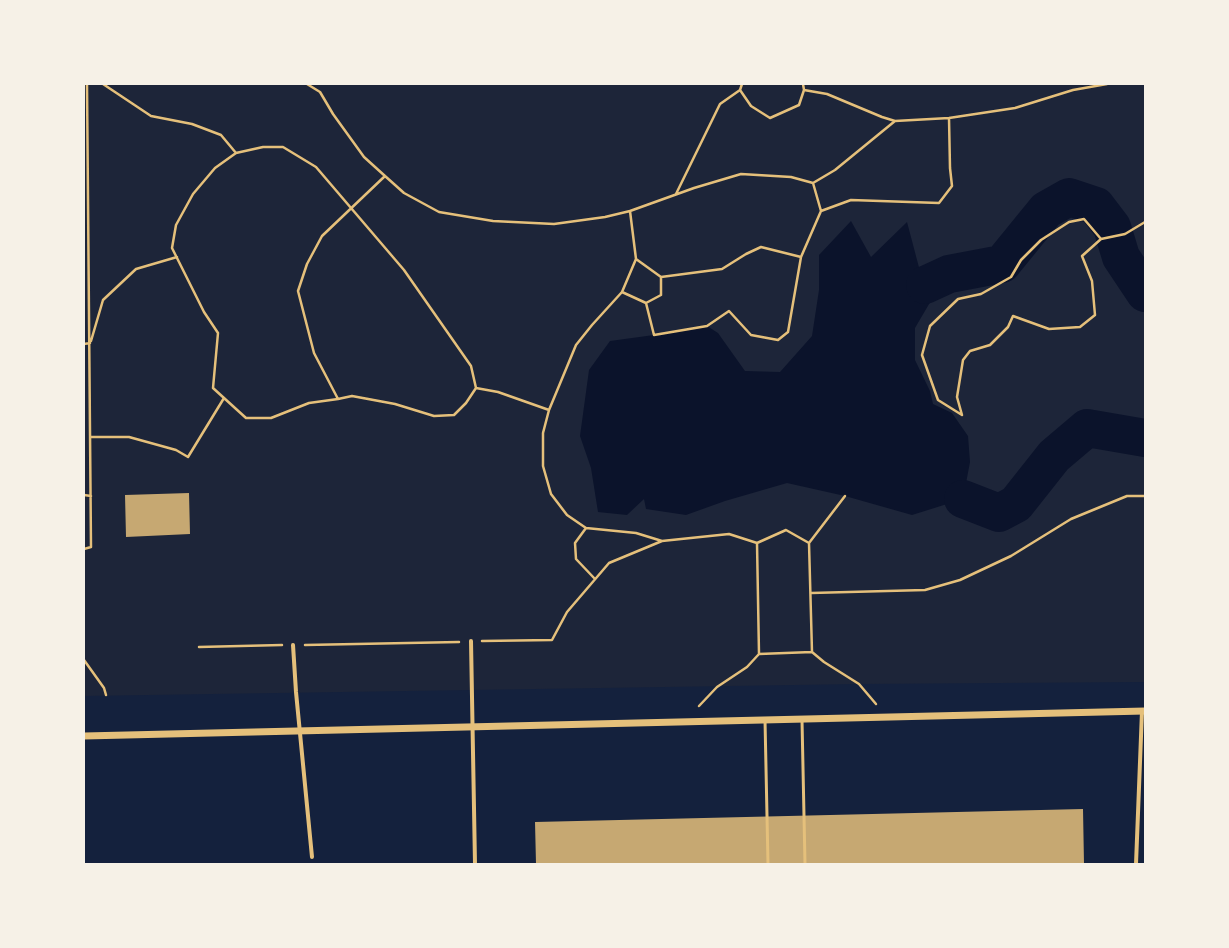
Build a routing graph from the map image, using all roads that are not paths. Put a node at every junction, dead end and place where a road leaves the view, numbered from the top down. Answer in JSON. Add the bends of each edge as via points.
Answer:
{"nodes":[{"id":1,"x":471,"y":641,"type":"road end"},
{"id":2,"x":293,"y":645,"type":"road end"},
{"id":3,"x":1144,"y":711,"type":"edge"},
{"id":4,"x":765,"y":720,"type":"junction"},
{"id":5,"x":802,"y":720,"type":"junction"},
{"id":6,"x":472,"y":727,"type":"junction"},
{"id":7,"x":300,"y":731,"type":"junction"},
{"id":8,"x":84,"y":736,"type":"edge"},
{"id":9,"x":312,"y":857,"type":"dead end"},
{"id":10,"x":475,"y":864,"type":"edge"},
{"id":11,"x":768,"y":864,"type":"edge"},
{"id":12,"x":805,"y":864,"type":"edge"},
{"id":13,"x":1136,"y":864,"type":"edge"}],
"edges":[{"from":1,"to":6,"type":"street"},
{"from":2,"to":7,"type":"street"},
{"from":3,"to":5,"type":"street"},
{"from":3,"to":13,"type":"street"},
{"from":4,"to":5,"type":"street"},
{"from":4,"to":6,"type":"street"},
{"from":4,"to":11,"type":"lane"},
{"from":5,"to":12,"type":"lane"},
{"from":6,"to":7,"type":"street"},
{"from":6,"to":10,"type":"street"},
{"from":7,"to":8,"type":"street"},
{"from":7,"to":9,"type":"street"}]}
